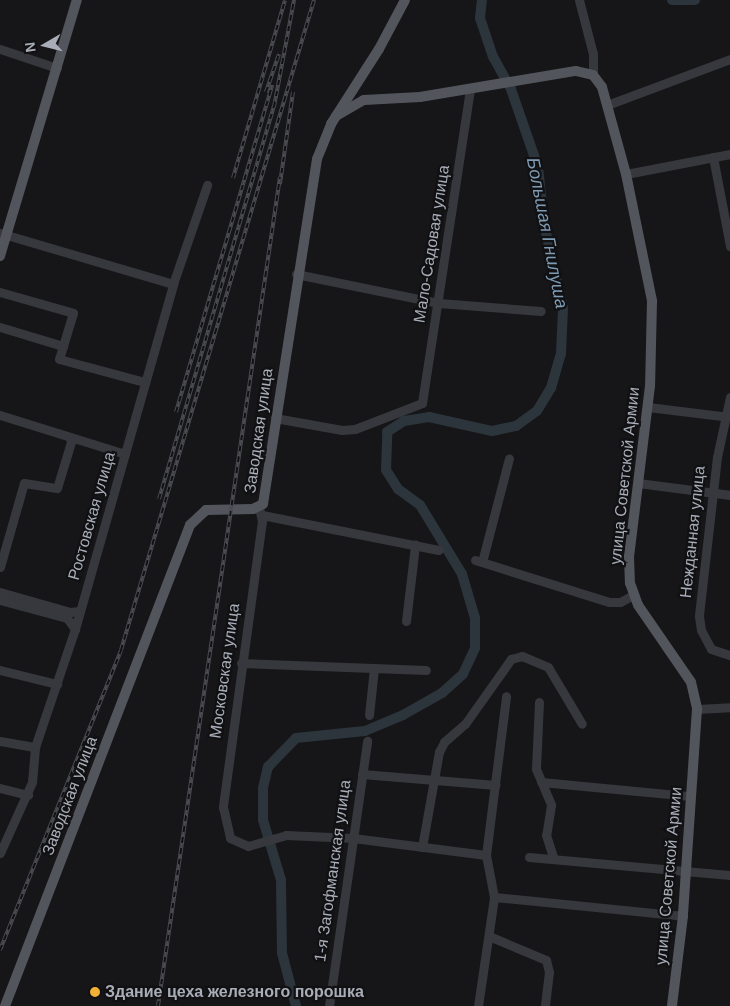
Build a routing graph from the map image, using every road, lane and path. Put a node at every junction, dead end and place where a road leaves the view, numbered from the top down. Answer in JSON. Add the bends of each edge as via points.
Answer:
{"nodes":[{"id":1,"x":77,"y":0,"type":"edge"},
{"id":2,"x":405,"y":0,"type":"edge"},
{"id":3,"x":578,"y":0,"type":"edge"},
{"id":4,"x":0,"y":49,"type":"edge"},
{"id":5,"x":728,"y":57,"type":"edge"},
{"id":6,"x":57,"y":68,"type":"junction"},
{"id":7,"x":594,"y":75,"type":"junction"},
{"id":8,"x":356,"y":84,"type":"junction"},
{"id":9,"x":470,"y":89,"type":"junction"},
{"id":10,"x":364,"y":100,"type":"junction"},
{"id":11,"x":607,"y":104,"type":"junction"},
{"id":12,"x":336,"y":116,"type":"junction"},
{"id":13,"x":730,"y":154,"type":"edge"},
{"id":14,"x":713,"y":157,"type":"junction"},
{"id":15,"x":626,"y":174,"type":"junction"},
{"id":16,"x":207,"y":185,"type":"dead end"},
{"id":17,"x":3,"y":234,"type":"edge"},
{"id":18,"x":730,"y":246,"type":"edge"},
{"id":19,"x":0,"y":256,"type":"edge"},
{"id":20,"x":296,"y":274,"type":"junction"},
{"id":21,"x":173,"y":284,"type":"junction"},
{"id":22,"x":0,"y":292,"type":"edge"},
{"id":23,"x":439,"y":302,"type":"junction"},
{"id":24,"x":541,"y":312,"type":"dead end"},
{"id":25,"x":0,"y":326,"type":"edge"},
{"id":26,"x":63,"y":346,"type":"junction"},
{"id":27,"x":145,"y":382,"type":"junction"},
{"id":28,"x":730,"y":397,"type":"edge"},
{"id":29,"x":648,"y":407,"type":"junction"},
{"id":30,"x":0,"y":415,"type":"edge"},
{"id":31,"x":727,"y":417,"type":"edge"},
{"id":32,"x":275,"y":418,"type":"junction"},
{"id":33,"x":70,"y":437,"type":"junction"},
{"id":34,"x":125,"y":454,"type":"junction"},
{"id":35,"x":509,"y":458,"type":"dead end"},
{"id":36,"x":638,"y":483,"type":"junction"},
{"id":37,"x":714,"y":493,"type":"junction"},
{"id":38,"x":730,"y":495,"type":"edge"},
{"id":39,"x":261,"y":511,"type":"junction"},
{"id":40,"x":415,"y":545,"type":"junction"},
{"id":41,"x":438,"y":550,"type":"dead end"},
{"id":42,"x":0,"y":567,"type":"edge"},
{"id":43,"x":0,"y":592,"type":"edge"},
{"id":44,"x":634,"y":595,"type":"junction"},
{"id":45,"x":0,"y":600,"type":"edge"},
{"id":46,"x":80,"y":611,"type":"junction"},
{"id":47,"x":406,"y":621,"type":"dead end"},
{"id":48,"x":75,"y":629,"type":"junction"},
{"id":49,"x":730,"y":654,"type":"edge"},
{"id":50,"x":241,"y":663,"type":"junction"},
{"id":51,"x":374,"y":668,"type":"junction"},
{"id":52,"x":0,"y":670,"type":"edge"},
{"id":53,"x":426,"y":670,"type":"dead end"},
{"id":54,"x":56,"y":684,"type":"junction"},
{"id":55,"x":506,"y":696,"type":"dead end"},
{"id":56,"x":538,"y":702,"type":"dead end"},
{"id":57,"x":730,"y":707,"type":"edge"},
{"id":58,"x":697,"y":710,"type":"junction"},
{"id":59,"x":369,"y":715,"type":"dead end"},
{"id":60,"x":582,"y":724,"type":"dead end"},
{"id":61,"x":0,"y":741,"type":"edge"},
{"id":62,"x":367,"y":741,"type":"dead end"},
{"id":63,"x":35,"y":747,"type":"junction"},
{"id":64,"x":362,"y":774,"type":"junction"},
{"id":65,"x":435,"y":781,"type":"junction"},
{"id":66,"x":541,"y":782,"type":"junction"},
{"id":67,"x":496,"y":785,"type":"junction"},
{"id":68,"x":0,"y":788,"type":"edge"},
{"id":69,"x":28,"y":795,"type":"junction"},
{"id":70,"x":690,"y":796,"type":"junction"},
{"id":71,"x":353,"y":838,"type":"junction"},
{"id":72,"x":422,"y":846,"type":"junction"},
{"id":73,"x":0,"y":853,"type":"edge"},
{"id":74,"x":486,"y":855,"type":"junction"},
{"id":75,"x":529,"y":856,"type":"dead end"},
{"id":76,"x":554,"y":859,"type":"junction"},
{"id":77,"x":685,"y":870,"type":"junction"},
{"id":78,"x":730,"y":875,"type":"edge"},
{"id":79,"x":494,"y":897,"type":"junction"},
{"id":80,"x":683,"y":916,"type":"junction"},
{"id":81,"x":489,"y":936,"type":"junction"},
{"id":82,"x":5,"y":1006,"type":"edge"},
{"id":83,"x":329,"y":1006,"type":"edge"},
{"id":84,"x":478,"y":1006,"type":"edge"},
{"id":85,"x":545,"y":1006,"type":"edge"},
{"id":86,"x":672,"y":1006,"type":"edge"}],
"edges":[{"from":1,"to":6,"type":"main road"},
{"from":2,"to":8,"type":"main road","name":"Заводская улица"},
{"from":3,"to":7,"type":"street","name":"улица Советской Армии","via":[[593,54]]},
{"from":4,"to":6,"type":"street"},
{"from":5,"to":11,"type":"street"},
{"from":6,"to":17,"type":"main road"},
{"from":7,"to":9,"type":"main road","via":[[576,72]]},
{"from":7,"to":11,"type":"main road","name":"улица Советской Армии"},
{"from":8,"to":10,"type":"main road"},
{"from":8,"to":12,"type":"main road","name":"Заводская улица"},
{"from":9,"to":10,"type":"main road","via":[[408,98]]},
{"from":9,"to":23,"type":"street","name":"Мало-Садовая улица"},
{"from":10,"to":12,"type":"main road"},
{"from":11,"to":15,"type":"main road","name":"улица Советской Армии"},
{"from":12,"to":20,"type":"main road","name":"Заводская улица","via":[[317,159]]},
{"from":13,"to":14,"type":"street"},
{"from":14,"to":15,"type":"street"},
{"from":14,"to":18,"type":"street"},
{"from":15,"to":29,"type":"main road","name":"улица Советской Армии","via":[[652,301]]},
{"from":16,"to":21,"type":"street","name":"Ростовская улица"},
{"from":17,"to":19,"type":"main road"},
{"from":17,"to":21,"type":"street"},
{"from":20,"to":23,"type":"street"},
{"from":20,"to":32,"type":"main road","name":"Заводская улица"},
{"from":21,"to":27,"type":"street","name":"Ростовская улица"},
{"from":22,"to":26,"type":"street","via":[[73,314]]},
{"from":23,"to":24,"type":"street"},
{"from":23,"to":32,"type":"street","name":"Мало-Садовая улица","via":[[422,403],[355,429],[342,430]]},
{"from":25,"to":26,"type":"street"},
{"from":26,"to":27,"type":"street","via":[[59,359]]},
{"from":27,"to":34,"type":"street","name":"Ростовская улица"},
{"from":28,"to":31,"type":"street","name":"Нежданная улица"},
{"from":29,"to":31,"type":"street"},
{"from":29,"to":36,"type":"main road","name":"улица Советской Армии"},
{"from":30,"to":33,"type":"street"},
{"from":31,"to":37,"type":"street","name":"Нежданная улица"},
{"from":32,"to":39,"type":"main road","name":"Заводская улица"},
{"from":33,"to":34,"type":"street"},
{"from":33,"to":42,"type":"street","via":[[57,488],[24,483]]},
{"from":34,"to":46,"type":"street","name":"Ростовская улица"},
{"from":35,"to":44,"type":"street","via":[[479,561],[609,602],[620,602]]},
{"from":36,"to":37,"type":"street"},
{"from":36,"to":44,"type":"main road","name":"улица Советской Армии","via":[[629,556]]},
{"from":37,"to":38,"type":"street"},
{"from":37,"to":49,"type":"street","name":"Нежданная улица","via":[[699,616],[701,630],[711,650]]},
{"from":39,"to":40,"type":"street"},
{"from":39,"to":50,"type":"street","name":"Московская улица"},
{"from":39,"to":82,"type":"main road","name":"Заводская улица","via":[[212,508],[197,515],[190,524]]},
{"from":40,"to":41,"type":"street"},
{"from":40,"to":47,"type":"street"},
{"from":43,"to":46,"type":"street","via":[[70,612]]},
{"from":44,"to":58,"type":"main road","name":"улица Советской Армии","via":[[691,682]]},
{"from":45,"to":48,"type":"street","via":[[67,618]]},
{"from":46,"to":48,"type":"street","name":"Ростовская улица"},
{"from":48,"to":54,"type":"street","name":"Ростовская улица"},
{"from":50,"to":51,"type":"street"},
{"from":50,"to":71,"type":"street","name":"Московская улица","via":[[223,807],[230,838],[248,846],[286,835]]},
{"from":51,"to":53,"type":"street"},
{"from":51,"to":59,"type":"street"},
{"from":52,"to":54,"type":"street"},
{"from":54,"to":63,"type":"street","name":"Ростовская улица"},
{"from":55,"to":67,"type":"street"},
{"from":56,"to":66,"type":"street","via":[[536,757]]},
{"from":57,"to":58,"type":"street"},
{"from":58,"to":70,"type":"main road","name":"улица Советской Армии"},
{"from":60,"to":65,"type":"street","via":[[548,666],[522,656],[511,658],[465,724],[444,742],[439,752]]},
{"from":61,"to":63,"type":"street"},
{"from":62,"to":64,"type":"street","name":"1-я Загофманская улица"},
{"from":63,"to":69,"type":"street","name":"Ростовская улица"},
{"from":64,"to":65,"type":"street"},
{"from":64,"to":71,"type":"street","name":"1-я Загофманская улица"},
{"from":65,"to":67,"type":"street"},
{"from":65,"to":72,"type":"street"},
{"from":66,"to":70,"type":"street"},
{"from":66,"to":76,"type":"street","via":[[551,805],[546,835]]},
{"from":67,"to":74,"type":"street"},
{"from":68,"to":69,"type":"street"},
{"from":69,"to":73,"type":"street","name":"Ростовская улица"},
{"from":70,"to":77,"type":"main road","name":"улица Советской Армии"},
{"from":71,"to":72,"type":"street"},
{"from":71,"to":83,"type":"street","name":"1-я Загофманская улица"},
{"from":72,"to":74,"type":"street"},
{"from":74,"to":79,"type":"street"},
{"from":75,"to":76,"type":"street"},
{"from":76,"to":77,"type":"street"},
{"from":77,"to":78,"type":"street"},
{"from":77,"to":80,"type":"main road","name":"улица Советской Армии"},
{"from":79,"to":80,"type":"street"},
{"from":79,"to":81,"type":"street"},
{"from":80,"to":86,"type":"main road","name":"улица Советской Армии"},
{"from":81,"to":84,"type":"street"},
{"from":81,"to":85,"type":"street","via":[[546,960],[549,972]]}]}
